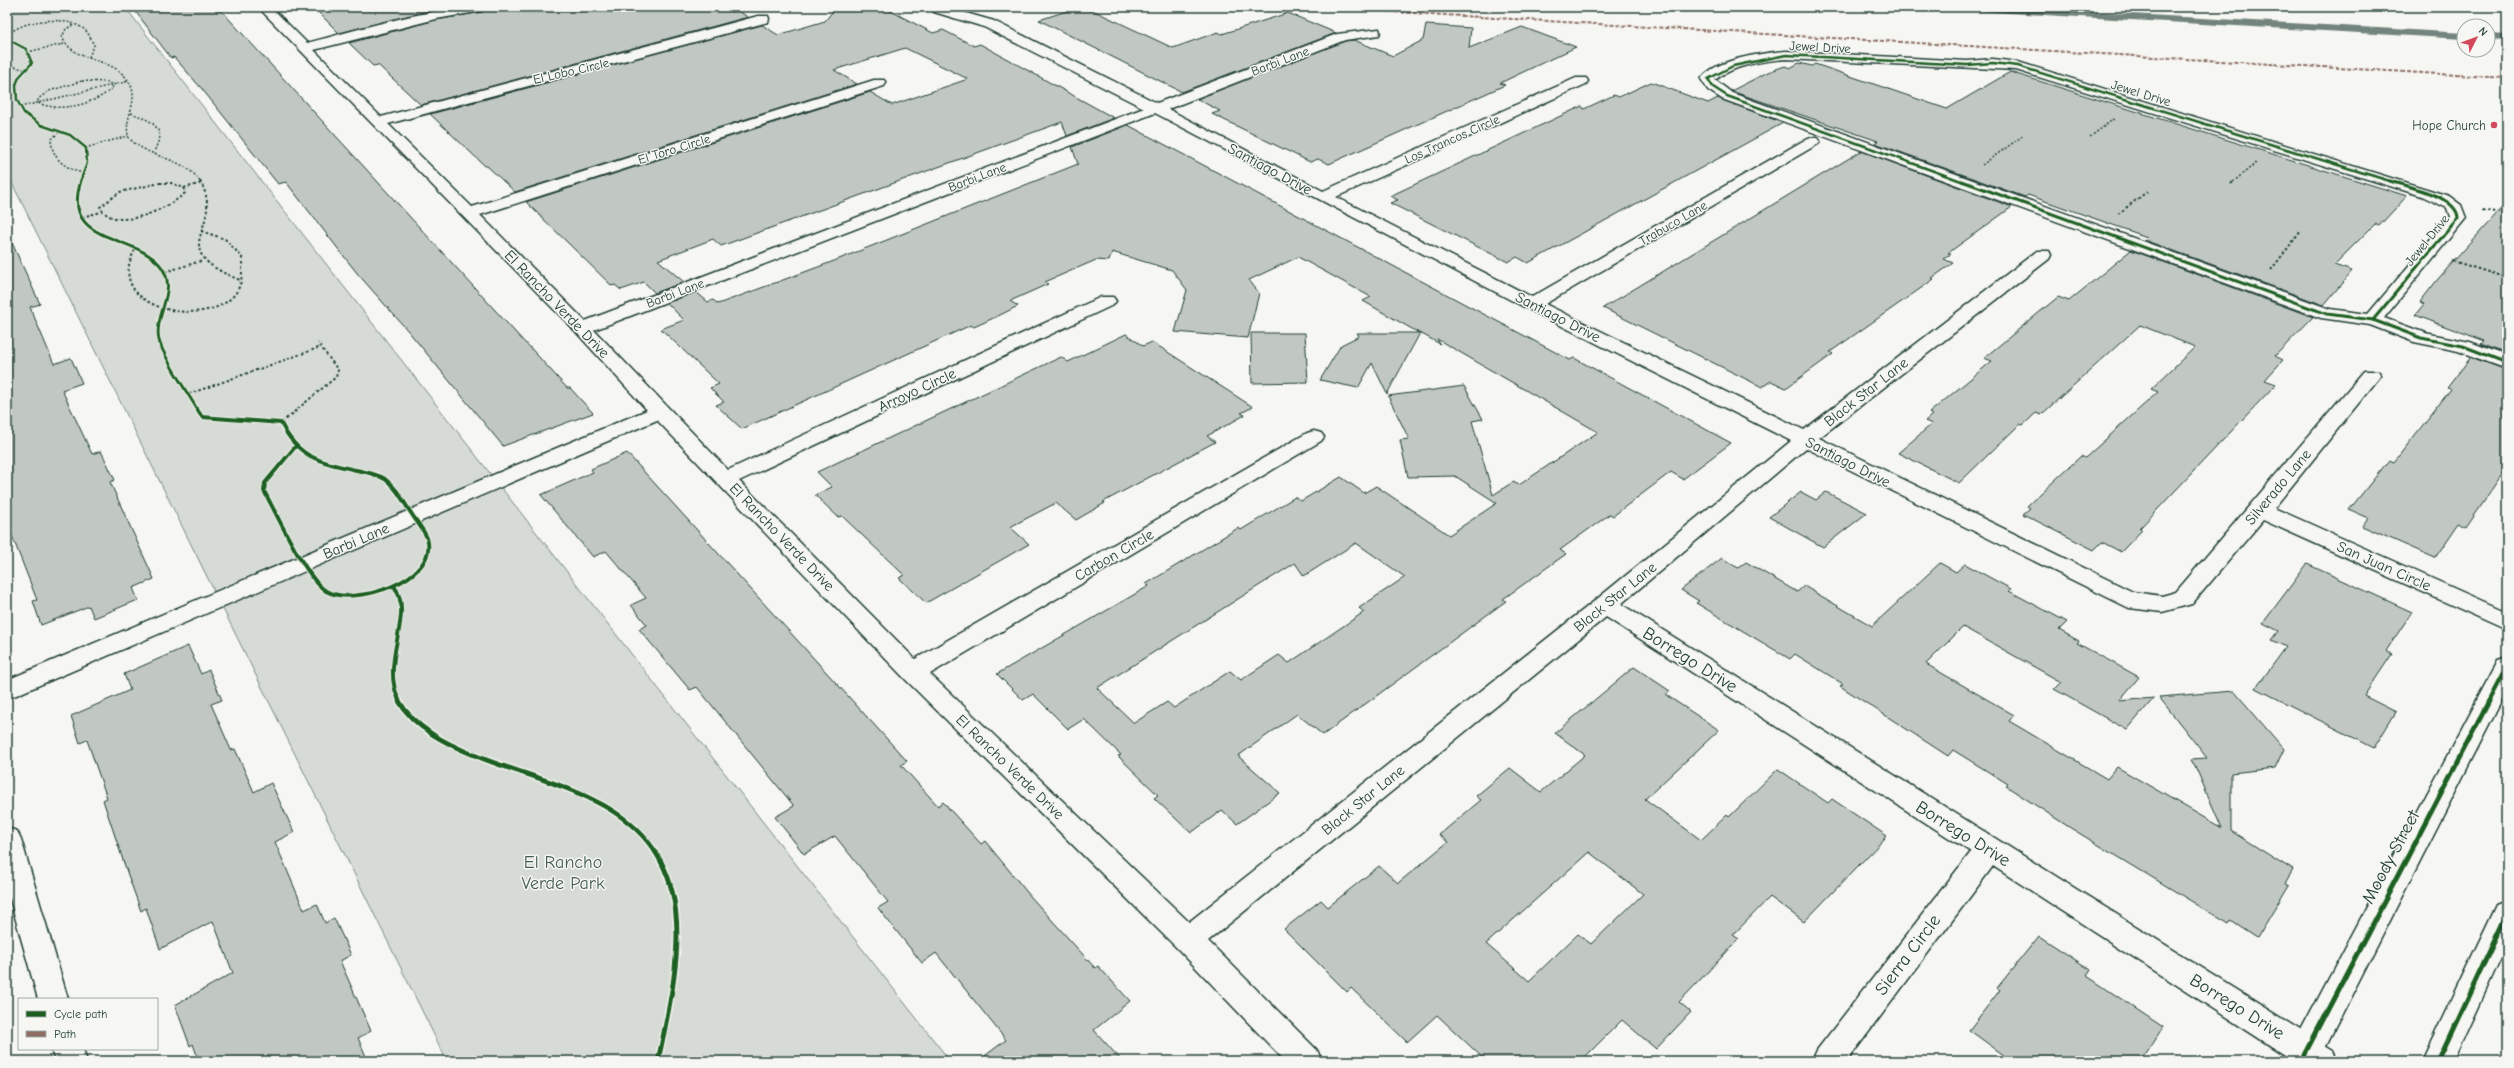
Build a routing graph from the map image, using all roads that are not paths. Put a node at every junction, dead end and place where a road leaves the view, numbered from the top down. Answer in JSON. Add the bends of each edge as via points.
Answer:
{"nodes":[{"id":1,"x":264,"y":7,"type":"edge"},
{"id":2,"x":482,"y":7,"type":"edge"},
{"id":3,"x":938,"y":9,"type":"dead end"},
{"id":4,"x":764,"y":19,"type":"dead end"},
{"id":5,"x":1374,"y":32,"type":"dead end"},
{"id":6,"x":304,"y":48,"type":"junction"},
{"id":7,"x":1581,"y":81,"type":"dead end"},
{"id":8,"x":879,"y":83,"type":"dead end"},
{"id":9,"x":1156,"y":108,"type":"junction"},
{"id":10,"x":378,"y":122,"type":"junction"},
{"id":11,"x":1813,"y":141,"type":"dead end"},
{"id":12,"x":1324,"y":197,"type":"junction"},
{"id":13,"x":468,"y":214,"type":"junction"},
{"id":14,"x":2043,"y":255,"type":"dead end"},
{"id":15,"x":1107,"y":301,"type":"dead end"},
{"id":16,"x":1532,"y":304,"type":"junction"},
{"id":17,"x":2373,"y":320,"type":"junction"},
{"id":18,"x":582,"y":328,"type":"junction"},
{"id":19,"x":2421,"y":338,"type":"junction"},
{"id":20,"x":2507,"y":363,"type":"edge"},
{"id":21,"x":2371,"y":375,"type":"dead end"},
{"id":22,"x":2507,"y":377,"type":"edge"},
{"id":23,"x":660,"y":412,"type":"junction"},
{"id":24,"x":1314,"y":438,"type":"dead end"},
{"id":25,"x":1804,"y":440,"type":"junction"},
{"id":26,"x":726,"y":478,"type":"junction"},
{"id":27,"x":2260,"y":510,"type":"junction"},
{"id":28,"x":2184,"y":598,"type":"joint"},
{"id":29,"x":1605,"y":605,"type":"junction"},
{"id":30,"x":2507,"y":622,"type":"edge"},
{"id":31,"x":2507,"y":666,"type":"edge"},
{"id":32,"x":913,"y":672,"type":"junction"},
{"id":33,"x":7,"y":690,"type":"edge"},
{"id":34,"x":7,"y":839,"type":"edge"},
{"id":35,"x":1988,"y":850,"type":"junction"},
{"id":36,"x":2507,"y":913,"type":"edge"},
{"id":37,"x":1188,"y":940,"type":"junction"},
{"id":38,"x":53,"y":998,"type":"edge"},
{"id":39,"x":67,"y":1050,"type":"edge"},
{"id":40,"x":2310,"y":1058,"type":"edge"},
{"id":41,"x":71,"y":1061,"type":"edge"},
{"id":42,"x":1306,"y":1061,"type":"edge"},
{"id":43,"x":1828,"y":1061,"type":"edge"},
{"id":44,"x":2438,"y":1061,"type":"edge"}],
"edges":[{"from":1,"to":6,"type":"street","name":"El Rancho Verde Drive"},
{"from":2,"to":6,"type":"street","via":[[436,15]]},
{"from":3,"to":9,"type":"street","name":"Santiago Drive","via":[[989,24]]},
{"from":4,"to":10,"type":"street","name":"El Lobo Circle"},
{"from":5,"to":9,"type":"street","name":"Barbi Lane","via":[[1342,38]]},
{"from":6,"to":10,"type":"street","name":"El Rancho Verde Drive"},
{"from":7,"to":12,"type":"street","name":"Los Trancos Circle"},
{"from":8,"to":13,"type":"street","name":"El Toro Circle"},
{"from":9,"to":12,"type":"street","name":"Santiago Drive"},
{"from":9,"to":18,"type":"street","name":"Barbi Lane"},
{"from":10,"to":13,"type":"street","name":"El Rancho Verde Drive"},
{"from":11,"to":16,"type":"street","name":"Trabuco Lane"},
{"from":12,"to":16,"type":"street","name":"Santiago Drive"},
{"from":13,"to":18,"type":"street","name":"El Rancho Verde Drive"},
{"from":14,"to":25,"type":"street","name":"Black Star Lane"},
{"from":15,"to":26,"type":"street","name":"Arroyo Circle"},
{"from":16,"to":25,"type":"street","name":"Santiago Drive"},
{"from":17,"to":17,"type":"street","name":"Jewel Drive","via":[[2458,218],[2459,212],[2455,207],[2428,193],[2018,66],[1773,56],[1719,70],[1708,79],[1713,87],[1727,96],[2256,289],[2332,316]]},
{"from":17,"to":19,"type":"street","name":"Jewel Drive"},
{"from":18,"to":23,"type":"street","name":"El Rancho Verde Drive"},
{"from":19,"to":20,"type":"street","name":"Jewel Drive","via":[[2463,346]]},
{"from":19,"to":22,"type":"street","name":"Jewel Drive","via":[[2454,358]]},
{"from":21,"to":27,"type":"street","name":"Silverado Lane"},
{"from":23,"to":26,"type":"street","name":"El Rancho Verde Drive"},
{"from":23,"to":33,"type":"street","name":"Barbi Lane"},
{"from":24,"to":32,"type":"street","name":"Carbon Circle"},
{"from":25,"to":28,"type":"street","name":"Santiago Drive","via":[[2116,595],[2146,604],[2162,604]]},
{"from":25,"to":29,"type":"street","name":"Black Star Lane"},
{"from":26,"to":32,"type":"street","name":"El Rancho Verde Drive"},
{"from":27,"to":28,"type":"street","name":"Silverado Lane"},
{"from":27,"to":30,"type":"street","name":"San Juan Circle"},
{"from":29,"to":35,"type":"street","name":"Borrego Drive"},
{"from":29,"to":37,"type":"street","name":"Black Star Lane"},
{"from":31,"to":40,"type":"street","name":"Moody Street"},
{"from":32,"to":37,"type":"street","name":"El Rancho Verde Drive"},
{"from":34,"to":38,"type":"street"},
{"from":35,"to":40,"type":"street","name":"Borrego Drive"},
{"from":35,"to":43,"type":"street","name":"Sierra Circle"},
{"from":36,"to":44,"type":"street"},
{"from":37,"to":42,"type":"street","name":"El Rancho Verde Drive"},
{"from":39,"to":41,"type":"street"}]}
